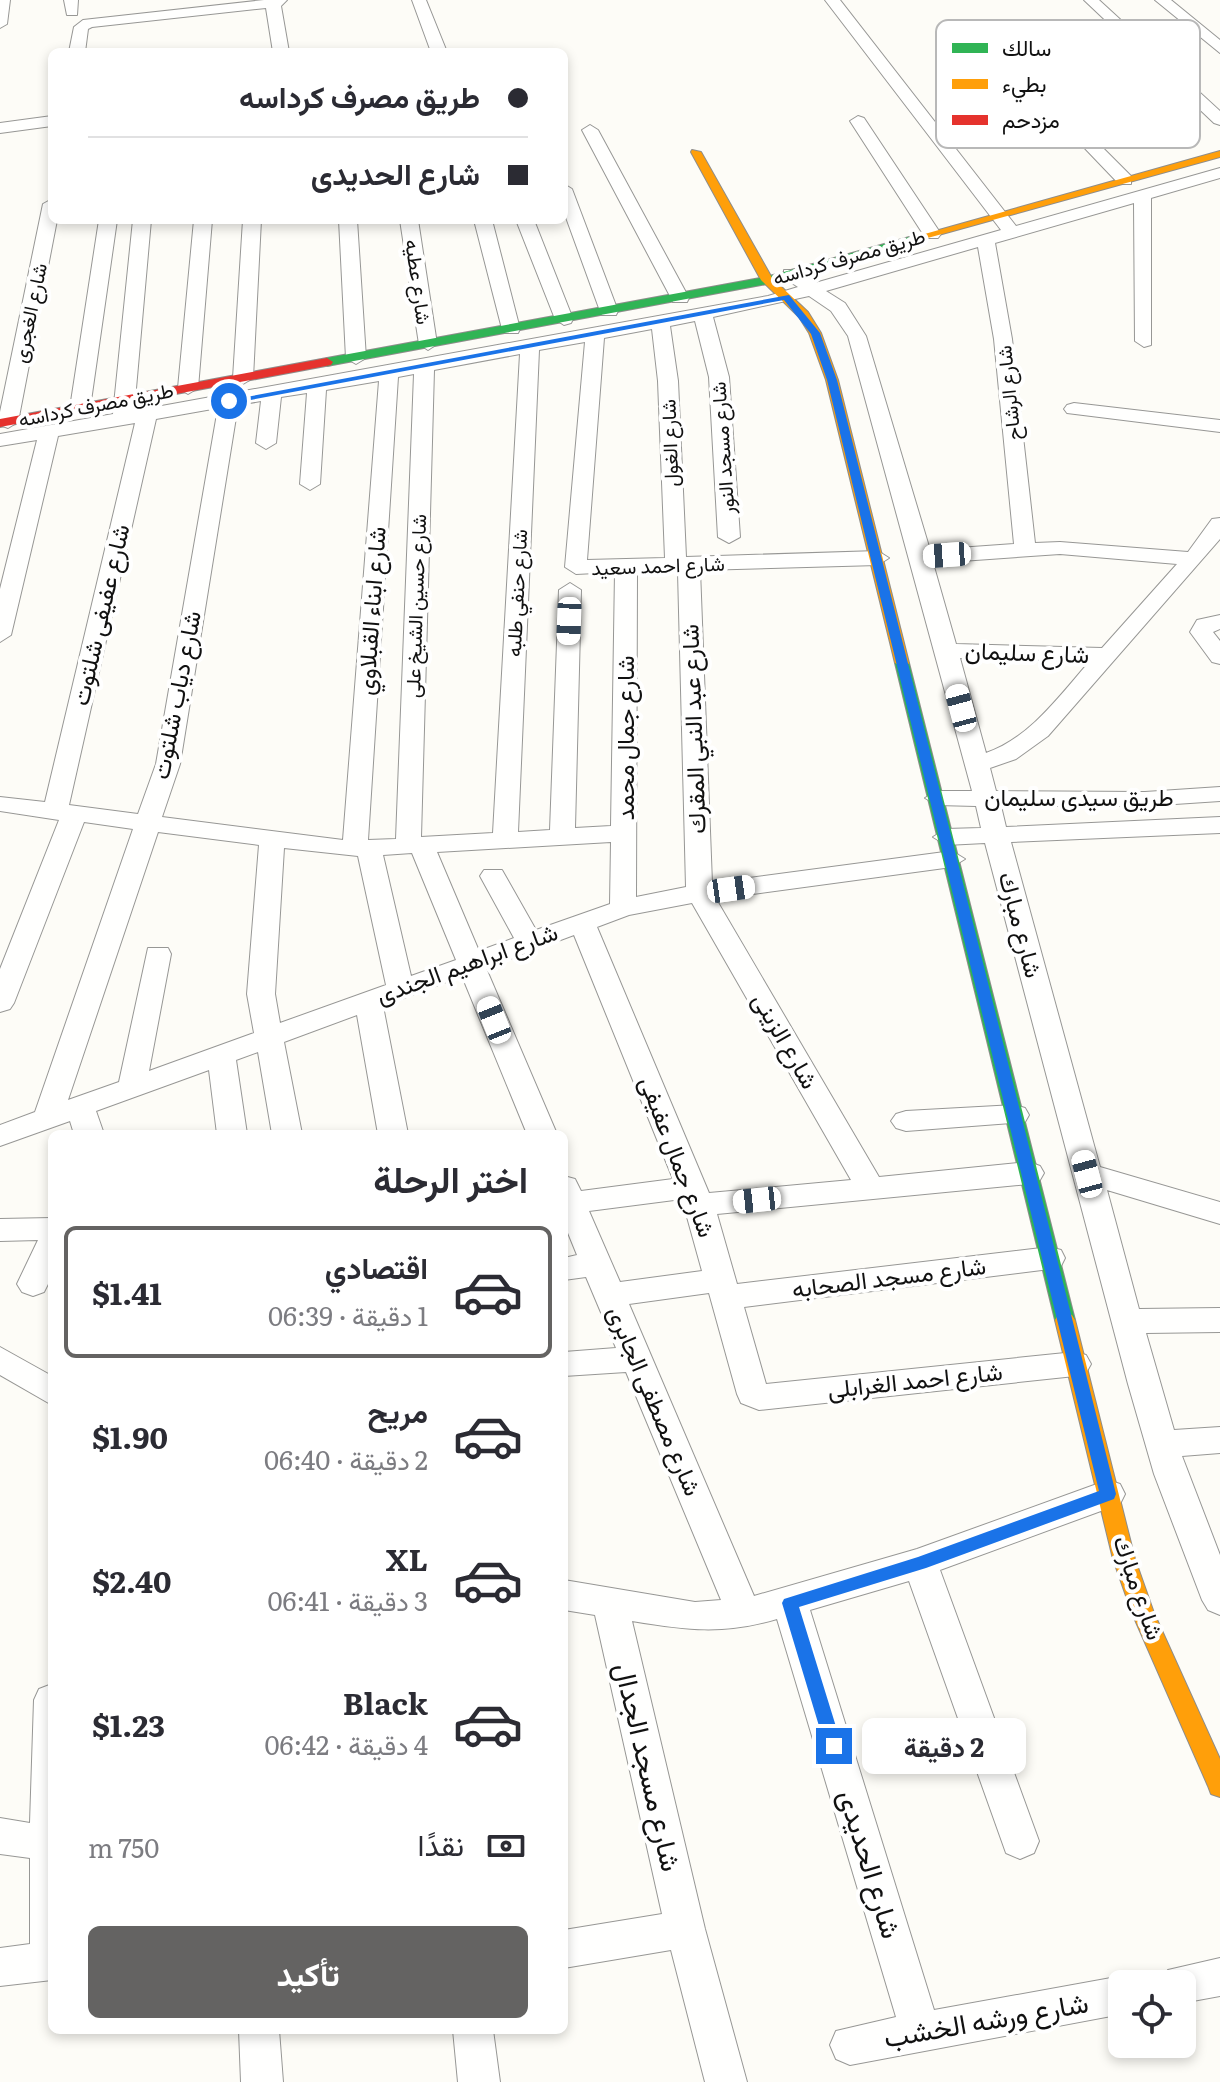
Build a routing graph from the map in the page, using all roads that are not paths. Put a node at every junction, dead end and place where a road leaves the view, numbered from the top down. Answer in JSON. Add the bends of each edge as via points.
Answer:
{"nodes":[{"id":1,"x":3,"y":0,"type":"edge"},
{"id":2,"x":419,"y":0,"type":"edge"},
{"id":3,"x":832,"y":0,"type":"edge"},
{"id":4,"x":1091,"y":0,"type":"edge"},
{"id":5,"x":1162,"y":0,"type":"edge"},
{"id":6,"x":279,"y":1,"type":"edge"},
{"id":7,"x":250,"y":3,"type":"edge"},
{"id":8,"x":1112,"y":20,"type":"edge"},
{"id":9,"x":1186,"y":20,"type":"edge"},
{"id":10,"x":0,"y":24,"type":"edge"},
{"id":11,"x":1200,"y":31,"type":"edge"},
{"id":12,"x":78,"y":48,"type":"edge"},
{"id":13,"x":281,"y":48,"type":"edge"},
{"id":14,"x":437,"y":48,"type":"edge"},
{"id":15,"x":1220,"y":48,"type":"edge"},
{"id":16,"x":1200,"y":101,"type":"edge"},
{"id":17,"x":1220,"y":120,"type":"edge"},
{"id":18,"x":858,"y":121,"type":"dead end"},
{"id":19,"x":48,"y":122,"type":"edge"},
{"id":20,"x":0,"y":128,"type":"edge"},
{"id":21,"x":590,"y":130,"type":"dead end"},
{"id":22,"x":936,"y":133,"type":"edge"},
{"id":23,"x":948,"y":148,"type":"edge"},
{"id":24,"x":1094,"y":148,"type":"edge"},
{"id":25,"x":696,"y":152,"type":"dead end"},
{"id":26,"x":1220,"y":154,"type":"edge"},
{"id":27,"x":1220,"y":173,"type":"edge"},
{"id":28,"x":1125,"y":180,"type":"junction"},
{"id":29,"x":1142,"y":194,"type":"junction"},
{"id":30,"x":568,"y":200,"type":"edge"},
{"id":31,"x":1000,"y":215,"type":"junction"},
{"id":32,"x":48,"y":223,"type":"edge"},
{"id":33,"x":107,"y":224,"type":"edge"},
{"id":34,"x":142,"y":224,"type":"edge"},
{"id":35,"x":203,"y":224,"type":"edge"},
{"id":36,"x":252,"y":224,"type":"edge"},
{"id":37,"x":348,"y":224,"type":"edge"},
{"id":38,"x":410,"y":224,"type":"edge"},
{"id":39,"x":484,"y":224,"type":"edge"},
{"id":40,"x":527,"y":224,"type":"edge"},
{"id":41,"x":1011,"y":231,"type":"junction"},
{"id":42,"x":932,"y":234,"type":"junction"},
{"id":43,"x":985,"y":238,"type":"junction"},
{"id":44,"x":781,"y":284,"type":"junction"},
{"id":45,"x":814,"y":289,"type":"junction"},
{"id":46,"x":680,"y":298,"type":"junction"},
{"id":47,"x":609,"y":311,"type":"junction"},
{"id":48,"x":703,"y":314,"type":"junction"},
{"id":49,"x":564,"y":319,"type":"junction"},
{"id":50,"x":660,"y":322,"type":"junction"},
{"id":51,"x":511,"y":329,"type":"junction"},
{"id":52,"x":595,"y":334,"type":"junction"},
{"id":53,"x":1144,"y":341,"type":"dead end"},
{"id":54,"x":530,"y":346,"type":"junction"},
{"id":55,"x":426,"y":355,"type":"junction"},
{"id":56,"x":356,"y":358,"type":"junction"},
{"id":57,"x":389,"y":373,"type":"junction"},
{"id":58,"x":243,"y":378,"type":"junction"},
{"id":59,"x":317,"y":385,"type":"junction"},
{"id":60,"x":188,"y":388,"type":"junction"},
{"id":61,"x":272,"y":393,"type":"junction"},
{"id":62,"x":229,"y":401,"type":"junction"},
{"id":63,"x":80,"y":408,"type":"junction"},
{"id":64,"x":1074,"y":409,"type":"dead end"},
{"id":65,"x":124,"y":410,"type":"junction"},
{"id":66,"x":147,"y":415,"type":"junction"},
{"id":67,"x":1220,"y":426,"type":"edge"},
{"id":68,"x":49,"y":432,"type":"junction"},
{"id":69,"x":2,"y":436,"type":"edge"},
{"id":70,"x":266,"y":443,"type":"dead end"},
{"id":71,"x":310,"y":484,"type":"dead end"},
{"id":72,"x":910,"y":522,"type":"junction"},
{"id":73,"x":869,"y":523,"type":"junction"},
{"id":74,"x":1220,"y":524,"type":"edge"},
{"id":75,"x":729,"y":537,"type":"dead end"},
{"id":76,"x":1025,"y":548,"type":"junction"},
{"id":77,"x":1205,"y":552,"type":"edge"},
{"id":78,"x":921,"y":557,"type":"junction"},
{"id":79,"x":878,"y":558,"type":"junction"},
{"id":80,"x":682,"y":565,"type":"junction"},
{"id":81,"x":626,"y":567,"type":"junction"},
{"id":82,"x":570,"y":590,"type":"dead end"},
{"id":83,"x":1220,"y":622,"type":"edge"},
{"id":84,"x":0,"y":635,"type":"edge"},
{"id":85,"x":946,"y":651,"type":"junction"},
{"id":86,"x":1107,"y":655,"type":"junction"},
{"id":87,"x":1220,"y":657,"type":"edge"},
{"id":88,"x":977,"y":764,"type":"junction"},
{"id":89,"x":1220,"y":794,"type":"edge"},
{"id":90,"x":937,"y":798,"type":"junction"},
{"id":91,"x":985,"y":798,"type":"junction"},
{"id":92,"x":1047,"y":799,"type":"junction"},
{"id":93,"x":0,"y":804,"type":"edge"},
{"id":94,"x":64,"y":814,"type":"junction"},
{"id":95,"x":147,"y":825,"type":"junction"},
{"id":96,"x":1220,"y":825,"type":"edge"},
{"id":97,"x":1055,"y":832,"type":"junction"},
{"id":98,"x":626,"y":833,"type":"junction"},
{"id":99,"x":996,"y":834,"type":"junction"},
{"id":100,"x":562,"y":836,"type":"junction"},
{"id":101,"x":272,"y":840,"type":"junction"},
{"id":102,"x":505,"y":840,"type":"junction"},
{"id":103,"x":414,"y":845,"type":"junction"},
{"id":104,"x":362,"y":848,"type":"junction"},
{"id":105,"x":949,"y":848,"type":"junction"},
{"id":106,"x":493,"y":876,"type":"dead end"},
{"id":107,"x":699,"y":893,"type":"junction"},
{"id":108,"x":623,"y":908,"type":"junction"},
{"id":109,"x":582,"y":923,"type":"junction"},
{"id":110,"x":529,"y":942,"type":"junction"},
{"id":111,"x":158,"y":954,"type":"dead end"},
{"id":112,"x":470,"y":963,"type":"junction"},
{"id":113,"x":400,"y":987,"type":"junction"},
{"id":114,"x":368,"y":999,"type":"junction"},
{"id":115,"x":0,"y":1003,"type":"edge"},
{"id":116,"x":270,"y":1035,"type":"junction"},
{"id":117,"x":221,"y":1054,"type":"junction"},
{"id":118,"x":132,"y":1086,"type":"junction"},
{"id":119,"x":80,"y":1105,"type":"junction"},
{"id":120,"x":1015,"y":1115,"type":"junction"},
{"id":121,"x":48,"y":1117,"type":"junction"},
{"id":122,"x":906,"y":1121,"type":"dead end"},
{"id":123,"x":88,"y":1130,"type":"edge"},
{"id":124,"x":231,"y":1130,"type":"edge"},
{"id":125,"x":286,"y":1130,"type":"edge"},
{"id":126,"x":392,"y":1130,"type":"edge"},
{"id":127,"x":540,"y":1130,"type":"edge"},
{"id":128,"x":0,"y":1136,"type":"edge"},
{"id":129,"x":1029,"y":1173,"type":"junction"},
{"id":130,"x":1087,"y":1174,"type":"junction"},
{"id":131,"x":871,"y":1188,"type":"junction"},
{"id":132,"x":696,"y":1196,"type":"junction"},
{"id":133,"x":568,"y":1198,"type":"edge"},
{"id":134,"x":568,"y":1202,"type":"edge"},
{"id":135,"x":1220,"y":1213,"type":"edge"},
{"id":136,"x":48,"y":1229,"type":"edge"},
{"id":137,"x":0,"y":1230,"type":"edge"},
{"id":138,"x":48,"y":1252,"type":"edge"},
{"id":139,"x":1050,"y":1258,"type":"junction"},
{"id":140,"x":596,"y":1264,"type":"junction"},
{"id":141,"x":568,"y":1268,"type":"edge"},
{"id":142,"x":33,"y":1284,"type":"dead end"},
{"id":143,"x":725,"y":1289,"type":"junction"},
{"id":144,"x":609,"y":1295,"type":"junction"},
{"id":145,"x":1220,"y":1320,"type":"edge"},
{"id":146,"x":1127,"y":1321,"type":"junction"},
{"id":147,"x":636,"y":1359,"type":"junction"},
{"id":148,"x":568,"y":1364,"type":"edge"},
{"id":149,"x":1075,"y":1364,"type":"junction"},
{"id":150,"x":2,"y":1365,"type":"edge"},
{"id":151,"x":48,"y":1390,"type":"edge"},
{"id":152,"x":756,"y":1396,"type":"joint"},
{"id":153,"x":1220,"y":1440,"type":"edge"},
{"id":154,"x":1162,"y":1444,"type":"junction"},
{"id":155,"x":1108,"y":1494,"type":"junction"},
{"id":156,"x":920,"y":1563,"type":"junction"},
{"id":157,"x":568,"y":1596,"type":"edge"},
{"id":158,"x":1220,"y":1600,"type":"edge"},
{"id":159,"x":790,"y":1603,"type":"junction"},
{"id":160,"x":610,"y":1605,"type":"junction"},
{"id":161,"x":744,"y":1614,"type":"junction"},
{"id":162,"x":1220,"y":1786,"type":"edge"},
{"id":163,"x":0,"y":1836,"type":"edge"},
{"id":164,"x":1020,"y":1841,"type":"dead end"},
{"id":165,"x":48,"y":1843,"type":"edge"},
{"id":166,"x":685,"y":1929,"type":"junction"},
{"id":167,"x":568,"y":1948,"type":"edge"},
{"id":168,"x":48,"y":1961,"type":"edge"},
{"id":169,"x":0,"y":1967,"type":"edge"},
{"id":170,"x":1220,"y":1977,"type":"edge"},
{"id":171,"x":1196,"y":1981,"type":"edge"},
{"id":172,"x":1108,"y":1998,"type":"edge"},
{"id":173,"x":921,"y":2032,"type":"junction"},
{"id":174,"x":259,"y":2034,"type":"edge"},
{"id":175,"x":473,"y":2034,"type":"edge"},
{"id":176,"x":850,"y":2045,"type":"dead end"},
{"id":177,"x":262,"y":2082,"type":"edge"},
{"id":178,"x":479,"y":2082,"type":"edge"},
{"id":179,"x":725,"y":2082,"type":"edge"}],
"edges":[{"from":1,"to":10,"type":"street"},
{"from":2,"to":14,"type":"street"},
{"from":3,"to":22,"type":"street"},
{"from":4,"to":8,"type":"street"},
{"from":5,"to":9,"type":"street"},
{"from":6,"to":7,"type":"street"},
{"from":6,"to":13,"type":"street"},
{"from":7,"to":12,"type":"street","via":[[88,23],[80,30]]},
{"from":11,"to":15,"type":"street"},
{"from":16,"to":17,"type":"street"},
{"from":18,"to":42,"type":"street"},
{"from":19,"to":20,"type":"street"},
{"from":21,"to":46,"type":"street"},
{"from":23,"to":31,"type":"street"},
{"from":24,"to":28,"type":"street"},
{"from":25,"to":44,"type":"street"},
{"from":26,"to":28,"type":"street","name":"طريق مصرف كرداسه"},
{"from":27,"to":29,"type":"street","name":"طريق مصرف كرداسه"},
{"from":28,"to":31,"type":"street","name":"طريق مصرف كرداسه"},
{"from":29,"to":41,"type":"street","name":"طريق مصرف كرداسه"},
{"from":29,"to":53,"type":"street"},
{"from":30,"to":47,"type":"street"},
{"from":31,"to":41,"type":"street"},
{"from":31,"to":42,"type":"street","name":"طريق مصرف كرداسه"},
{"from":32,"to":69,"type":"street","name":"شارع الغجرى"},
{"from":33,"to":63,"type":"street"},
{"from":34,"to":65,"type":"street"},
{"from":35,"to":60,"type":"street"},
{"from":36,"to":58,"type":"street"},
{"from":37,"to":56,"type":"street"},
{"from":38,"to":55,"type":"street","name":"شارع عطيه"},
{"from":39,"to":51,"type":"street"},
{"from":40,"to":49,"type":"street"},
{"from":41,"to":43,"type":"street","name":"طريق مصرف كرداسه"},
{"from":42,"to":44,"type":"street","name":"طريق مصرف كرداسه"},
{"from":43,"to":45,"type":"street","name":"طريق مصرف كرداسه"},
{"from":43,"to":76,"type":"street","name":"شارع الرشاح","via":[[1003,339]]},
{"from":44,"to":45,"type":"street","name":"شارع مبارك"},
{"from":44,"to":46,"type":"street","name":"طريق مصرف كرداسه"},
{"from":44,"to":48,"type":"street","name":"طريق مصرف كرداسه"},
{"from":44,"to":73,"type":"street","name":"شارع مبارك","via":[[815,333]]},
{"from":45,"to":72,"type":"street","name":"شارع مبارك","via":[[838,307],[857,336]]},
{"from":46,"to":47,"type":"street","name":"طريق مصرف كرداسه"},
{"from":47,"to":49,"type":"street","name":"طريق مصرف كرداسه"},
{"from":48,"to":50,"type":"street","name":"طريق مصرف كرداسه"},
{"from":48,"to":75,"type":"street","name":"شارع مسجد النور","via":[[719,377]]},
{"from":49,"to":51,"type":"street","name":"طريق مصرف كرداسه"},
{"from":50,"to":52,"type":"street","name":"طريق مصرف كرداسه"},
{"from":50,"to":80,"type":"street","name":"شارع الغول"},
{"from":51,"to":55,"type":"street","name":"طريق مصرف كرداسه"},
{"from":52,"to":54,"type":"street","name":"طريق مصرف كرداسه"},
{"from":52,"to":81,"type":"street","name":"شارع احمد سعيد","via":[[575,565]]},
{"from":54,"to":55,"type":"street","name":"طريق مصرف كرداسه"},
{"from":54,"to":102,"type":"street","name":"شارع حنفي طلبه"},
{"from":55,"to":56,"type":"street","name":"طريق مصرف كرداسه"},
{"from":55,"to":57,"type":"street","name":"طريق مصرف كرداسه"},
{"from":55,"to":103,"type":"street","name":"شارع حسين الشيخ على"},
{"from":56,"to":58,"type":"street","name":"طريق مصرف كرداسه"},
{"from":57,"to":59,"type":"street","name":"طريق مصرف كرداسه"},
{"from":57,"to":104,"type":"street","name":"شارع ابناء القبلاوي"},
{"from":58,"to":60,"type":"street","name":"طريق مصرف كرداسه"},
{"from":59,"to":61,"type":"street","name":"طريق مصرف كرداسه"},
{"from":59,"to":71,"type":"street"},
{"from":60,"to":65,"type":"street","name":"طريق مصرف كرداسه"},
{"from":61,"to":62,"type":"street","name":"طريق مصرف كرداسه"},
{"from":61,"to":70,"type":"street"},
{"from":62,"to":66,"type":"street","name":"طريق مصرف كرداسه"},
{"from":62,"to":95,"type":"street","name":"شارع دياب شلتوت","via":[[168,764]]},
{"from":63,"to":65,"type":"street","name":"طريق مصرف كرداسه"},
{"from":63,"to":69,"type":"street","name":"طريق مصرف كرداسه"},
{"from":64,"to":67,"type":"street"},
{"from":65,"to":66,"type":"street","name":"طريق مصرف كرداسه"},
{"from":65,"to":68,"type":"street","name":"طريق مصرف كرداسه"},
{"from":66,"to":94,"type":"street","name":"شارع عفيفى شلتوت"},
{"from":68,"to":69,"type":"street","name":"طريق مصرف كرداسه"},
{"from":68,"to":84,"type":"street"},
{"from":72,"to":73,"type":"street"},
{"from":72,"to":78,"type":"street","name":"شارع مبارك"},
{"from":73,"to":79,"type":"street","name":"شارع مبارك"},
{"from":74,"to":77,"type":"street"},
{"from":76,"to":77,"type":"street"},
{"from":76,"to":78,"type":"street"},
{"from":77,"to":86,"type":"street"},
{"from":78,"to":85,"type":"street","name":"شارع مبارك"},
{"from":79,"to":80,"type":"street","name":"شارع احمد سعيد"},
{"from":79,"to":90,"type":"street","name":"شارع مبارك"},
{"from":80,"to":81,"type":"street","name":"شارع احمد سعيد"},
{"from":80,"to":107,"type":"street","name":"شارع عبد النبي المقرك"},
{"from":81,"to":98,"type":"street","name":"شارع جمال محمد"},
{"from":82,"to":100,"type":"street"},
{"from":83,"to":87,"type":"street","via":[[1205,625],[1201,632]]},
{"from":85,"to":86,"type":"street","name":"شارع سليمان"},
{"from":85,"to":88,"type":"street","name":"شارع مبارك"},
{"from":86,"to":88,"type":"street","via":[[1029,740]]},
{"from":88,"to":91,"type":"street","name":"شارع مبارك"},
{"from":89,"to":92,"type":"street","name":"طريق سيدى سليمان"},
{"from":90,"to":91,"type":"street","name":"طريق سيدى سليمان"},
{"from":90,"to":105,"type":"street","name":"شارع مبارك"},
{"from":91,"to":92,"type":"street","name":"طريق سيدى سليمان"},
{"from":91,"to":99,"type":"street","name":"شارع مبارك"},
{"from":92,"to":97,"type":"street"},
{"from":93,"to":94,"type":"street"},
{"from":94,"to":95,"type":"street"},
{"from":94,"to":115,"type":"street","name":"شارع عفيفى شلتوت"},
{"from":95,"to":101,"type":"street"},
{"from":95,"to":121,"type":"street","name":"شارع دياب شلتوت"},
{"from":96,"to":97,"type":"street","name":"طريق سيدى سليمان"},
{"from":97,"to":99,"type":"street","name":"طريق سيدى سليمان"},
{"from":98,"to":100,"type":"street"},
{"from":98,"to":108,"type":"street","name":"شارع جمال محمد"},
{"from":99,"to":105,"type":"street","name":"طريق سيدى سليمان"},
{"from":99,"to":130,"type":"street","name":"شارع مبارك"},
{"from":100,"to":102,"type":"street"},
{"from":101,"to":104,"type":"street"},
{"from":101,"to":116,"type":"street","via":[[261,994]]},
{"from":102,"to":103,"type":"street"},
{"from":103,"to":104,"type":"street"},
{"from":103,"to":112,"type":"street"},
{"from":104,"to":113,"type":"street","name":"شارع ابناء القبلاوي"},
{"from":105,"to":107,"type":"street","name":"شارع ابراهيم الجندى"},
{"from":105,"to":120,"type":"street","name":"شارع مبارك"},
{"from":106,"to":110,"type":"street"},
{"from":107,"to":108,"type":"street","name":"شارع ابراهيم الجندى"},
{"from":107,"to":131,"type":"street","name":"شارع الزينى"},
{"from":108,"to":109,"type":"street","name":"شارع ابراهيم الجندى"},
{"from":109,"to":110,"type":"street","name":"شارع ابراهيم الجندى"},
{"from":109,"to":132,"type":"street","name":"شارع جمال عفيفى"},
{"from":110,"to":112,"type":"street","name":"شارع ابراهيم الجندى"},
{"from":111,"to":118,"type":"street"},
{"from":112,"to":113,"type":"street","name":"شارع ابراهيم الجندى"},
{"from":112,"to":127,"type":"street"},
{"from":113,"to":114,"type":"street","name":"شارع ابراهيم الجندى"},
{"from":114,"to":116,"type":"street","name":"شارع ابراهيم الجندى"},
{"from":114,"to":126,"type":"street"},
{"from":116,"to":117,"type":"street","name":"شارع ابراهيم الجندى"},
{"from":116,"to":125,"type":"street"},
{"from":117,"to":118,"type":"street","name":"شارع ابراهيم الجندى"},
{"from":117,"to":124,"type":"street"},
{"from":118,"to":119,"type":"street","name":"شارع ابراهيم الجندى"},
{"from":119,"to":121,"type":"street","name":"شارع ابراهيم الجندى"},
{"from":119,"to":123,"type":"street"},
{"from":120,"to":122,"type":"street"},
{"from":120,"to":129,"type":"street","name":"شارع مبارك"},
{"from":121,"to":128,"type":"street","name":"شارع ابراهيم الجندى"},
{"from":129,"to":131,"type":"street"},
{"from":129,"to":139,"type":"street","name":"شارع مبارك"},
{"from":130,"to":135,"type":"street"},
{"from":130,"to":146,"type":"street","name":"شارع مبارك"},
{"from":131,"to":132,"type":"street"},
{"from":132,"to":133,"type":"street"},
{"from":132,"to":143,"type":"street","name":"شارع جمال عفيفى"},
{"from":134,"to":140,"type":"street","name":"شارع مصطفى الجابرى"},
{"from":136,"to":137,"type":"street"},
{"from":138,"to":142,"type":"street"},
{"from":139,"to":143,"type":"street","name":"شارع مسجد الصحابه"},
{"from":139,"to":149,"type":"street","name":"شارع مبارك"},
{"from":140,"to":141,"type":"street"},
{"from":140,"to":144,"type":"street","name":"شارع مصطفى الجابرى"},
{"from":143,"to":144,"type":"street","name":"شارع مسجد الصحابه"},
{"from":143,"to":152,"type":"street","name":"شارع جمال عفيفى"},
{"from":144,"to":147,"type":"street","name":"شارع مصطفى الجابرى"},
{"from":145,"to":146,"type":"street"},
{"from":146,"to":154,"type":"street","name":"شارع مبارك"},
{"from":147,"to":148,"type":"street"},
{"from":147,"to":161,"type":"street","name":"شارع مصطفى الجابرى"},
{"from":149,"to":152,"type":"street","name":"شارع احمد الغرابلى"},
{"from":149,"to":155,"type":"street","name":"شارع مبارك"},
{"from":150,"to":151,"type":"street"},
{"from":153,"to":154,"type":"street"},
{"from":154,"to":158,"type":"street","name":"شارع مبارك"},
{"from":155,"to":156,"type":"street"},
{"from":155,"to":162,"type":"street","name":"شارع مبارك","via":[[1143,1613]]},
{"from":156,"to":159,"type":"street"},
{"from":156,"to":164,"type":"street"},
{"from":157,"to":160,"type":"street"},
{"from":159,"to":161,"type":"street"},
{"from":159,"to":173,"type":"street","name":"شارع الحديدى"},
{"from":160,"to":161,"type":"street","via":[[695,1617]]},
{"from":160,"to":166,"type":"street","name":"شارع مسجد الجدال"},
{"from":163,"to":165,"type":"street"},
{"from":166,"to":167,"type":"street"},
{"from":166,"to":179,"type":"street","name":"شارع مسجد الجدال"},
{"from":168,"to":169,"type":"street"},
{"from":170,"to":171,"type":"street"},
{"from":172,"to":173,"type":"street","name":"شارع ورشه الخشب"},
{"from":173,"to":176,"type":"street","name":"شارع ورشه الخشب"},
{"from":174,"to":177,"type":"street"},
{"from":175,"to":178,"type":"street"}]}
